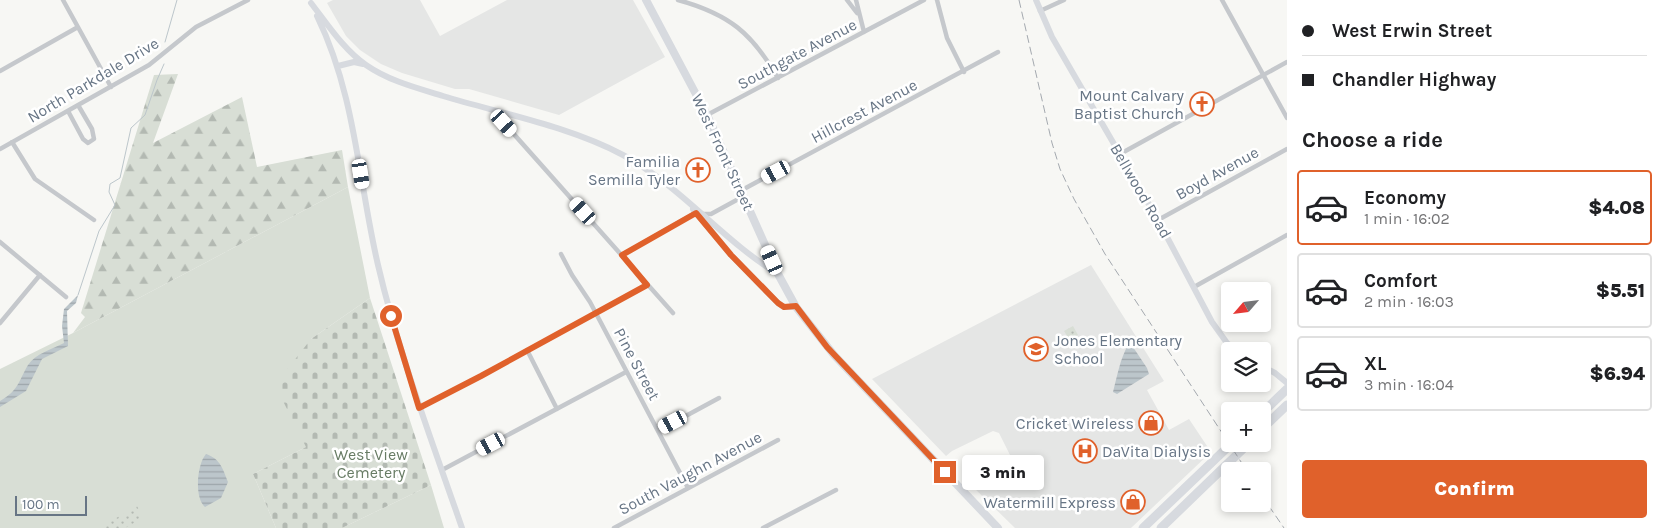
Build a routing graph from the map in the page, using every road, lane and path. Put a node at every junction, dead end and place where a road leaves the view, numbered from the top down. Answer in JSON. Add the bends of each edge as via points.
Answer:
{"nodes":[{"id":1,"x":63,"y":0,"type":"edge"},
{"id":2,"x":248,"y":0,"type":"edge"},
{"id":3,"x":678,"y":0,"type":"edge"},
{"id":4,"x":847,"y":0,"type":"edge"},
{"id":5,"x":856,"y":0,"type":"edge"},
{"id":6,"x":924,"y":0,"type":"edge"},
{"id":7,"x":937,"y":0,"type":"edge"},
{"id":8,"x":1036,"y":0,"type":"edge"},
{"id":9,"x":1064,"y":0,"type":"edge"},
{"id":10,"x":1222,"y":0,"type":"edge"},
{"id":11,"x":648,"y":1,"type":"edge"},
{"id":12,"x":310,"y":2,"type":"edge"},
{"id":13,"x":1040,"y":10,"type":"junction"},
{"id":14,"x":859,"y":14,"type":"junction"},
{"id":15,"x":78,"y":27,"type":"junction"},
{"id":16,"x":864,"y":32,"type":"junction"},
{"id":17,"x":998,"y":52,"type":"dead end"},
{"id":18,"x":1287,"y":62,"type":"edge"},
{"id":19,"x":364,"y":64,"type":"junction"},
{"id":20,"x":338,"y":66,"type":"junction"},
{"id":21,"x":0,"y":71,"type":"edge"},
{"id":22,"x":964,"y":72,"type":"junction"},
{"id":23,"x":1263,"y":74,"type":"junction"},
{"id":24,"x":778,"y":78,"type":"junction"},
{"id":25,"x":110,"y":87,"type":"junction"},
{"id":26,"x":78,"y":105,"type":"junction"},
{"id":27,"x":68,"y":111,"type":"junction"},
{"id":28,"x":502,"y":113,"type":"junction"},
{"id":29,"x":707,"y":115,"type":"junction"},
{"id":30,"x":1287,"y":118,"type":"edge"},
{"id":31,"x":12,"y":142,"type":"junction"},
{"id":32,"x":0,"y":149,"type":"edge"},
{"id":33,"x":1287,"y":149,"type":"edge"},
{"id":34,"x":1120,"y":154,"type":"junction"},
{"id":35,"x":743,"y":193,"type":"junction"},
{"id":36,"x":700,"y":213,"type":"junction"},
{"id":37,"x":94,"y":220,"type":"dead end"},
{"id":38,"x":1158,"y":220,"type":"junction"},
{"id":39,"x":1287,"y":235,"type":"edge"},
{"id":40,"x":0,"y":242,"type":"edge"},
{"id":41,"x":561,"y":254,"type":"dead end"},
{"id":42,"x":622,"y":255,"type":"junction"},
{"id":43,"x":778,"y":274,"type":"junction"},
{"id":44,"x":40,"y":276,"type":"junction"},
{"id":45,"x":647,"y":285,"type":"junction"},
{"id":46,"x":1194,"y":287,"type":"junction"},
{"id":47,"x":66,"y":297,"type":"dead end"},
{"id":48,"x":796,"y":306,"type":"junction"},
{"id":49,"x":596,"y":312,"type":"junction"},
{"id":50,"x":673,"y":314,"type":"dead end"},
{"id":51,"x":0,"y":323,"type":"edge"},
{"id":52,"x":1229,"y":342,"type":"edge"},
{"id":53,"x":527,"y":350,"type":"junction"},
{"id":54,"x":1271,"y":371,"type":"edge"},
{"id":55,"x":626,"y":372,"type":"junction"},
{"id":56,"x":1287,"y":383,"type":"edge"},
{"id":57,"x":1287,"y":389,"type":"edge"},
{"id":58,"x":719,"y":398,"type":"dead end"},
{"id":59,"x":1277,"y":399,"type":"junction"},
{"id":60,"x":1271,"y":405,"type":"edge"},
{"id":61,"x":1287,"y":407,"type":"edge"},
{"id":62,"x":419,"y":408,"type":"junction"},
{"id":63,"x":557,"y":409,"type":"junction"},
{"id":64,"x":1271,"y":421,"type":"edge"},
{"id":65,"x":658,"y":431,"type":"junction"},
{"id":66,"x":778,"y":440,"type":"dead end"},
{"id":67,"x":1223,"y":452,"type":"edge"},
{"id":68,"x":1240,"y":452,"type":"edge"},
{"id":69,"x":442,"y":470,"type":"junction"},
{"id":70,"x":688,"y":488,"type":"junction"},
{"id":71,"x":836,"y":490,"type":"dead end"},
{"id":72,"x":462,"y":528,"type":"edge"},
{"id":73,"x":614,"y":528,"type":"edge"},
{"id":74,"x":763,"y":528,"type":"edge"},
{"id":75,"x":998,"y":528,"type":"edge"},
{"id":76,"x":1143,"y":528,"type":"edge"},
{"id":77,"x":1161,"y":528,"type":"edge"}],
"edges":[{"from":1,"to":15,"type":"street"},
{"from":2,"to":25,"type":"street","name":"North Parkdale Drive","via":[[196,27],[156,60]]},
{"from":3,"to":24,"type":"street","via":[[712,12],[750,37]]},
{"from":4,"to":14,"type":"street"},
{"from":5,"to":14,"type":"street"},
{"from":6,"to":16,"type":"street","name":"Southgate Avenue"},
{"from":7,"to":22,"type":"street","via":[[947,38]]},
{"from":8,"to":13,"type":"street","name":"Bellwood Road"},
{"from":9,"to":13,"type":"street"},
{"from":10,"to":23,"type":"street"},
{"from":11,"to":29,"type":"main road","name":"West Front Street"},
{"from":12,"to":19,"type":"street","via":[[337,37]]},
{"from":12,"to":20,"type":"street"},
{"from":13,"to":34,"type":"street","name":"Bellwood Road"},
{"from":14,"to":16,"type":"street"},
{"from":15,"to":21,"type":"street"},
{"from":15,"to":25,"type":"street"},
{"from":16,"to":24,"type":"street","name":"Southgate Avenue"},
{"from":17,"to":22,"type":"street","name":"Hillcrest Avenue"},
{"from":18,"to":23,"type":"street"},
{"from":19,"to":20,"type":"street","via":[[354,62]]},
{"from":19,"to":28,"type":"street","via":[[403,84]]},
{"from":20,"to":62,"type":"street","via":[[350,112],[381,280]]},
{"from":22,"to":35,"type":"street","name":"Hillcrest Avenue"},
{"from":23,"to":30,"type":"street"},
{"from":23,"to":34,"type":"street"},
{"from":24,"to":29,"type":"street","name":"Southgate Avenue"},
{"from":25,"to":26,"type":"street","name":"North Parkdale Drive"},
{"from":26,"to":27,"type":"street","name":"North Parkdale Drive"},
{"from":26,"to":27,"type":"street","via":[[92,129],[92,142],[83,139]]},
{"from":27,"to":31,"type":"street","name":"North Parkdale Drive"},
{"from":28,"to":36,"type":"street","via":[[582,137],[614,151],[646,169]]},
{"from":28,"to":42,"type":"street","via":[[504,123]]},
{"from":29,"to":35,"type":"main road","name":"West Front Street"},
{"from":31,"to":32,"type":"street","name":"North Parkdale Drive"},
{"from":31,"to":37,"type":"street","via":[[35,179]]},
{"from":33,"to":38,"type":"street","name":"Boyd Avenue"},
{"from":34,"to":38,"type":"street","name":"Bellwood Road"},
{"from":35,"to":36,"type":"street","name":"Hillcrest Avenue","via":[[711,214]]},
{"from":35,"to":43,"type":"main road","name":"West Front Street"},
{"from":36,"to":42,"type":"street","name":"Hillcrest Avenue"},
{"from":36,"to":43,"type":"street","via":[[747,254]]},
{"from":36,"to":48,"type":"street","via":[[731,255],[778,303],[784,307]]},
{"from":38,"to":46,"type":"street","name":"Bellwood Road"},
{"from":39,"to":46,"type":"street"},
{"from":40,"to":44,"type":"street"},
{"from":41,"to":49,"type":"street","name":"Pine Street"},
{"from":42,"to":45,"type":"street"},
{"from":43,"to":48,"type":"main road","name":"West Front Street"},
{"from":44,"to":47,"type":"street"},
{"from":44,"to":51,"type":"street"},
{"from":45,"to":49,"type":"street"},
{"from":45,"to":50,"type":"street"},
{"from":46,"to":52,"type":"street","name":"Bellwood Road","via":[[1216,328]]},
{"from":48,"to":75,"type":"main road","name":"West Front Street","via":[[841,362]]},
{"from":49,"to":53,"type":"street"},
{"from":49,"to":55,"type":"street","name":"Pine Street"},
{"from":53,"to":62,"type":"street"},
{"from":53,"to":63,"type":"street"},
{"from":54,"to":56,"type":"street"},
{"from":55,"to":63,"type":"street"},
{"from":55,"to":65,"type":"street","name":"Pine Street"},
{"from":57,"to":59,"type":"highway"},
{"from":58,"to":65,"type":"street"},
{"from":59,"to":60,"type":"highway"},
{"from":59,"to":61,"type":"street"},
{"from":61,"to":64,"type":"highway"},
{"from":62,"to":69,"type":"street"},
{"from":63,"to":69,"type":"street"},
{"from":65,"to":70,"type":"street","name":"Pine Street"},
{"from":66,"to":70,"type":"street","name":"South Vaughn Avenue"},
{"from":67,"to":76,"type":"highway"},
{"from":68,"to":77,"type":"highway"},
{"from":69,"to":72,"type":"street"},
{"from":70,"to":73,"type":"street","name":"South Vaughn Avenue"},
{"from":71,"to":74,"type":"street"}]}
